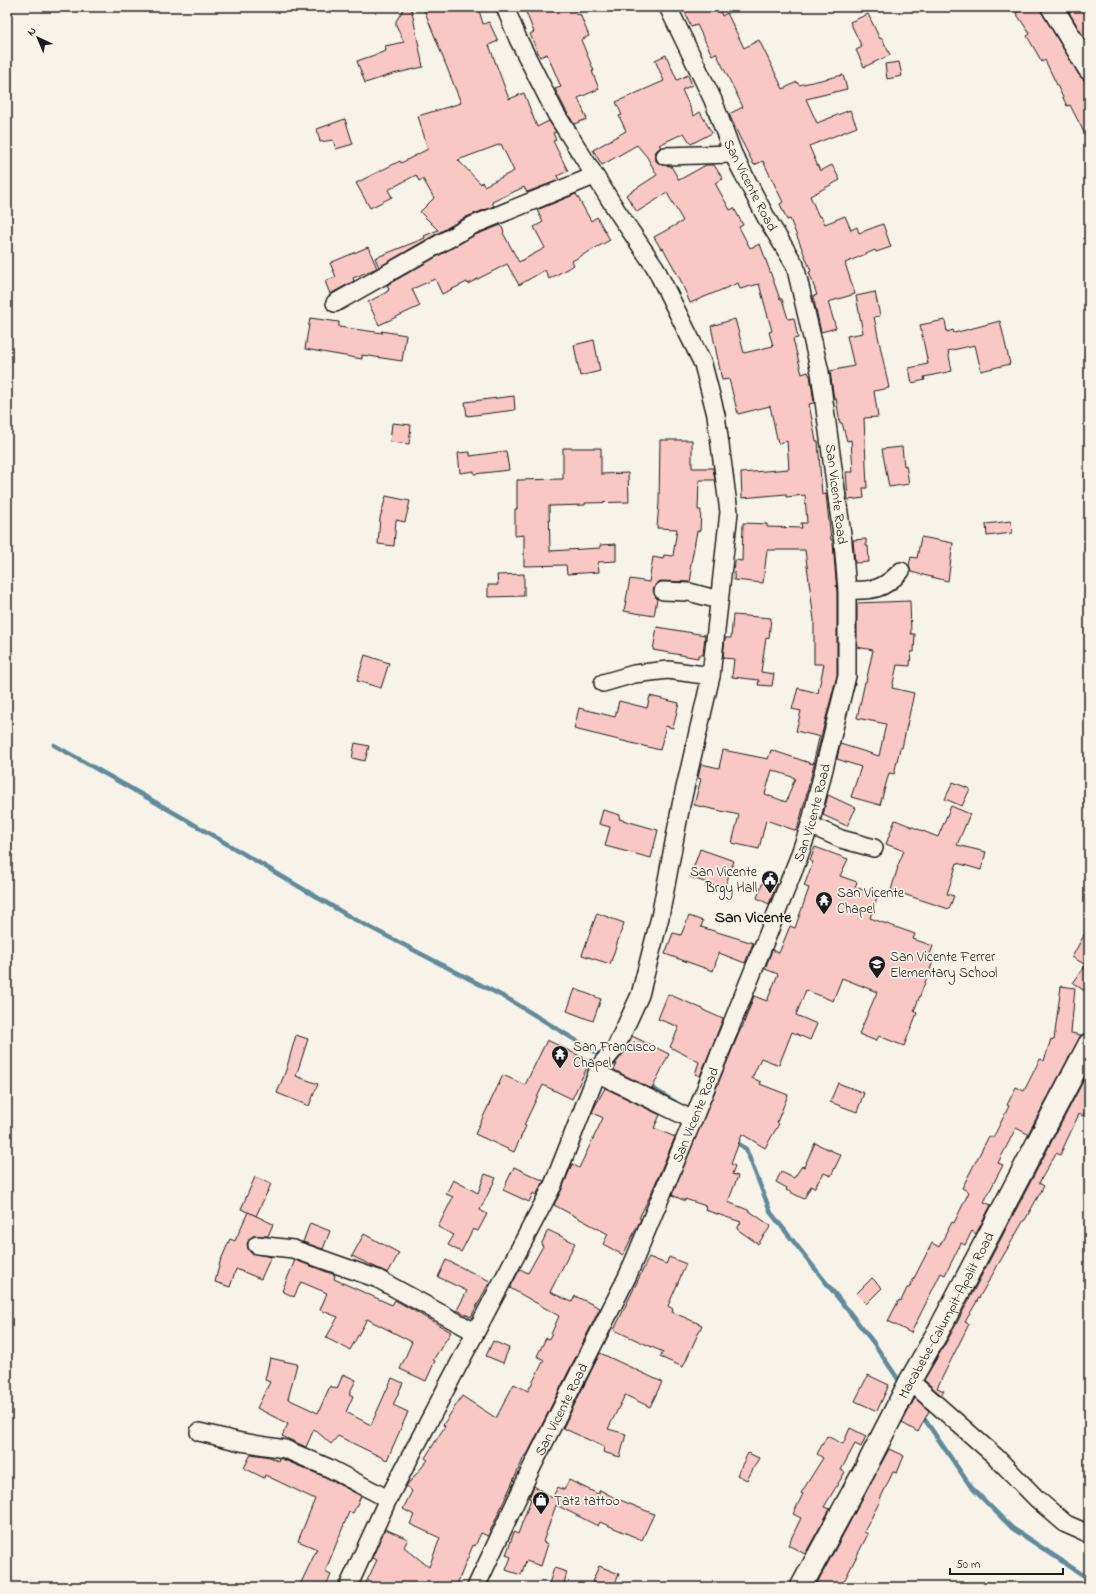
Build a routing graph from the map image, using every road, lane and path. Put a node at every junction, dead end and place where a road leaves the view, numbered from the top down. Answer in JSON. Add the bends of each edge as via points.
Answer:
{"nodes":[{"id":1,"x":505,"y":7,"type":"edge"},
{"id":2,"x":668,"y":7,"type":"edge"},
{"id":3,"x":1052,"y":7,"type":"edge"},
{"id":4,"x":1089,"y":69,"type":"edge"},
{"id":5,"x":733,"y":154,"type":"junction"},
{"id":6,"x":665,"y":156,"type":"dead end"},
{"id":7,"x":594,"y":176,"type":"junction"},
{"id":8,"x":335,"y":303,"type":"dead end"},
{"id":9,"x":901,"y":571,"type":"dead end"},
{"id":10,"x":847,"y":590,"type":"junction"},
{"id":11,"x":663,"y":591,"type":"dead end"},
{"id":12,"x":719,"y":600,"type":"junction"},
{"id":13,"x":711,"y":676,"type":"junction"},
{"id":14,"x":603,"y":683,"type":"dead end"},
{"id":15,"x":810,"y":825,"type":"junction"},
{"id":16,"x":874,"y":848,"type":"dead end"},
{"id":17,"x":1089,"y":1044,"type":"edge"},
{"id":18,"x":598,"y":1070,"type":"junction"},
{"id":19,"x":695,"y":1115,"type":"junction"},
{"id":20,"x":257,"y":1245,"type":"dead end"},
{"id":21,"x":475,"y":1332,"type":"junction"},
{"id":22,"x":910,"y":1381,"type":"junction"},
{"id":23,"x":199,"y":1432,"type":"dead end"},
{"id":24,"x":388,"y":1498,"type":"junction"},
{"id":25,"x":1089,"y":1534,"type":"edge"},
{"id":26,"x":348,"y":1587,"type":"edge"},
{"id":27,"x":476,"y":1587,"type":"edge"},
{"id":28,"x":801,"y":1587,"type":"edge"}],
"edges":[{"from":1,"to":7,"type":"street","via":[[518,39],[556,114]]},
{"from":2,"to":5,"type":"street","name":"San Vicente Road","via":[[713,100]]},
{"from":3,"to":4,"type":"main road"},
{"from":5,"to":6,"type":"street"},
{"from":5,"to":10,"type":"street","name":"San Vicente Road","via":[[795,265],[820,372]]},
{"from":7,"to":8,"type":"street","via":[[471,226]]},
{"from":7,"to":12,"type":"street","via":[[655,267],[703,364],[716,415],[729,512]]},
{"from":9,"to":10,"type":"street","via":[[889,583],[878,588],[863,591]]},
{"from":10,"to":15,"type":"street","name":"San Vicente Road","via":[[847,676]]},
{"from":11,"to":12,"type":"street","via":[[689,592]]},
{"from":12,"to":13,"type":"street"},
{"from":13,"to":14,"type":"street","via":[[668,670],[634,674]]},
{"from":13,"to":18,"type":"street","via":[[681,805],[660,917],[640,994],[616,1047]]},
{"from":15,"to":16,"type":"street","via":[[841,839]]},
{"from":15,"to":19,"type":"street","name":"San Vicente Road"},
{"from":17,"to":22,"type":"main road","name":"Macabebe-Calumpit-Apalit Road"},
{"from":18,"to":19,"type":"street"},
{"from":18,"to":21,"type":"street","via":[[553,1185]]},
{"from":19,"to":27,"type":"street","name":"San Vicente Road","via":[[628,1275],[531,1469]]},
{"from":20,"to":21,"type":"street","via":[[293,1249],[378,1279]]},
{"from":21,"to":24,"type":"street"},
{"from":22,"to":25,"type":"street","via":[[995,1456],[1038,1500],[1066,1524]]},
{"from":22,"to":28,"type":"main road","name":"Macabebe-Calumpit-Apalit Road"},
{"from":23,"to":24,"type":"street","via":[[285,1449]]},
{"from":24,"to":26,"type":"street"}]}
